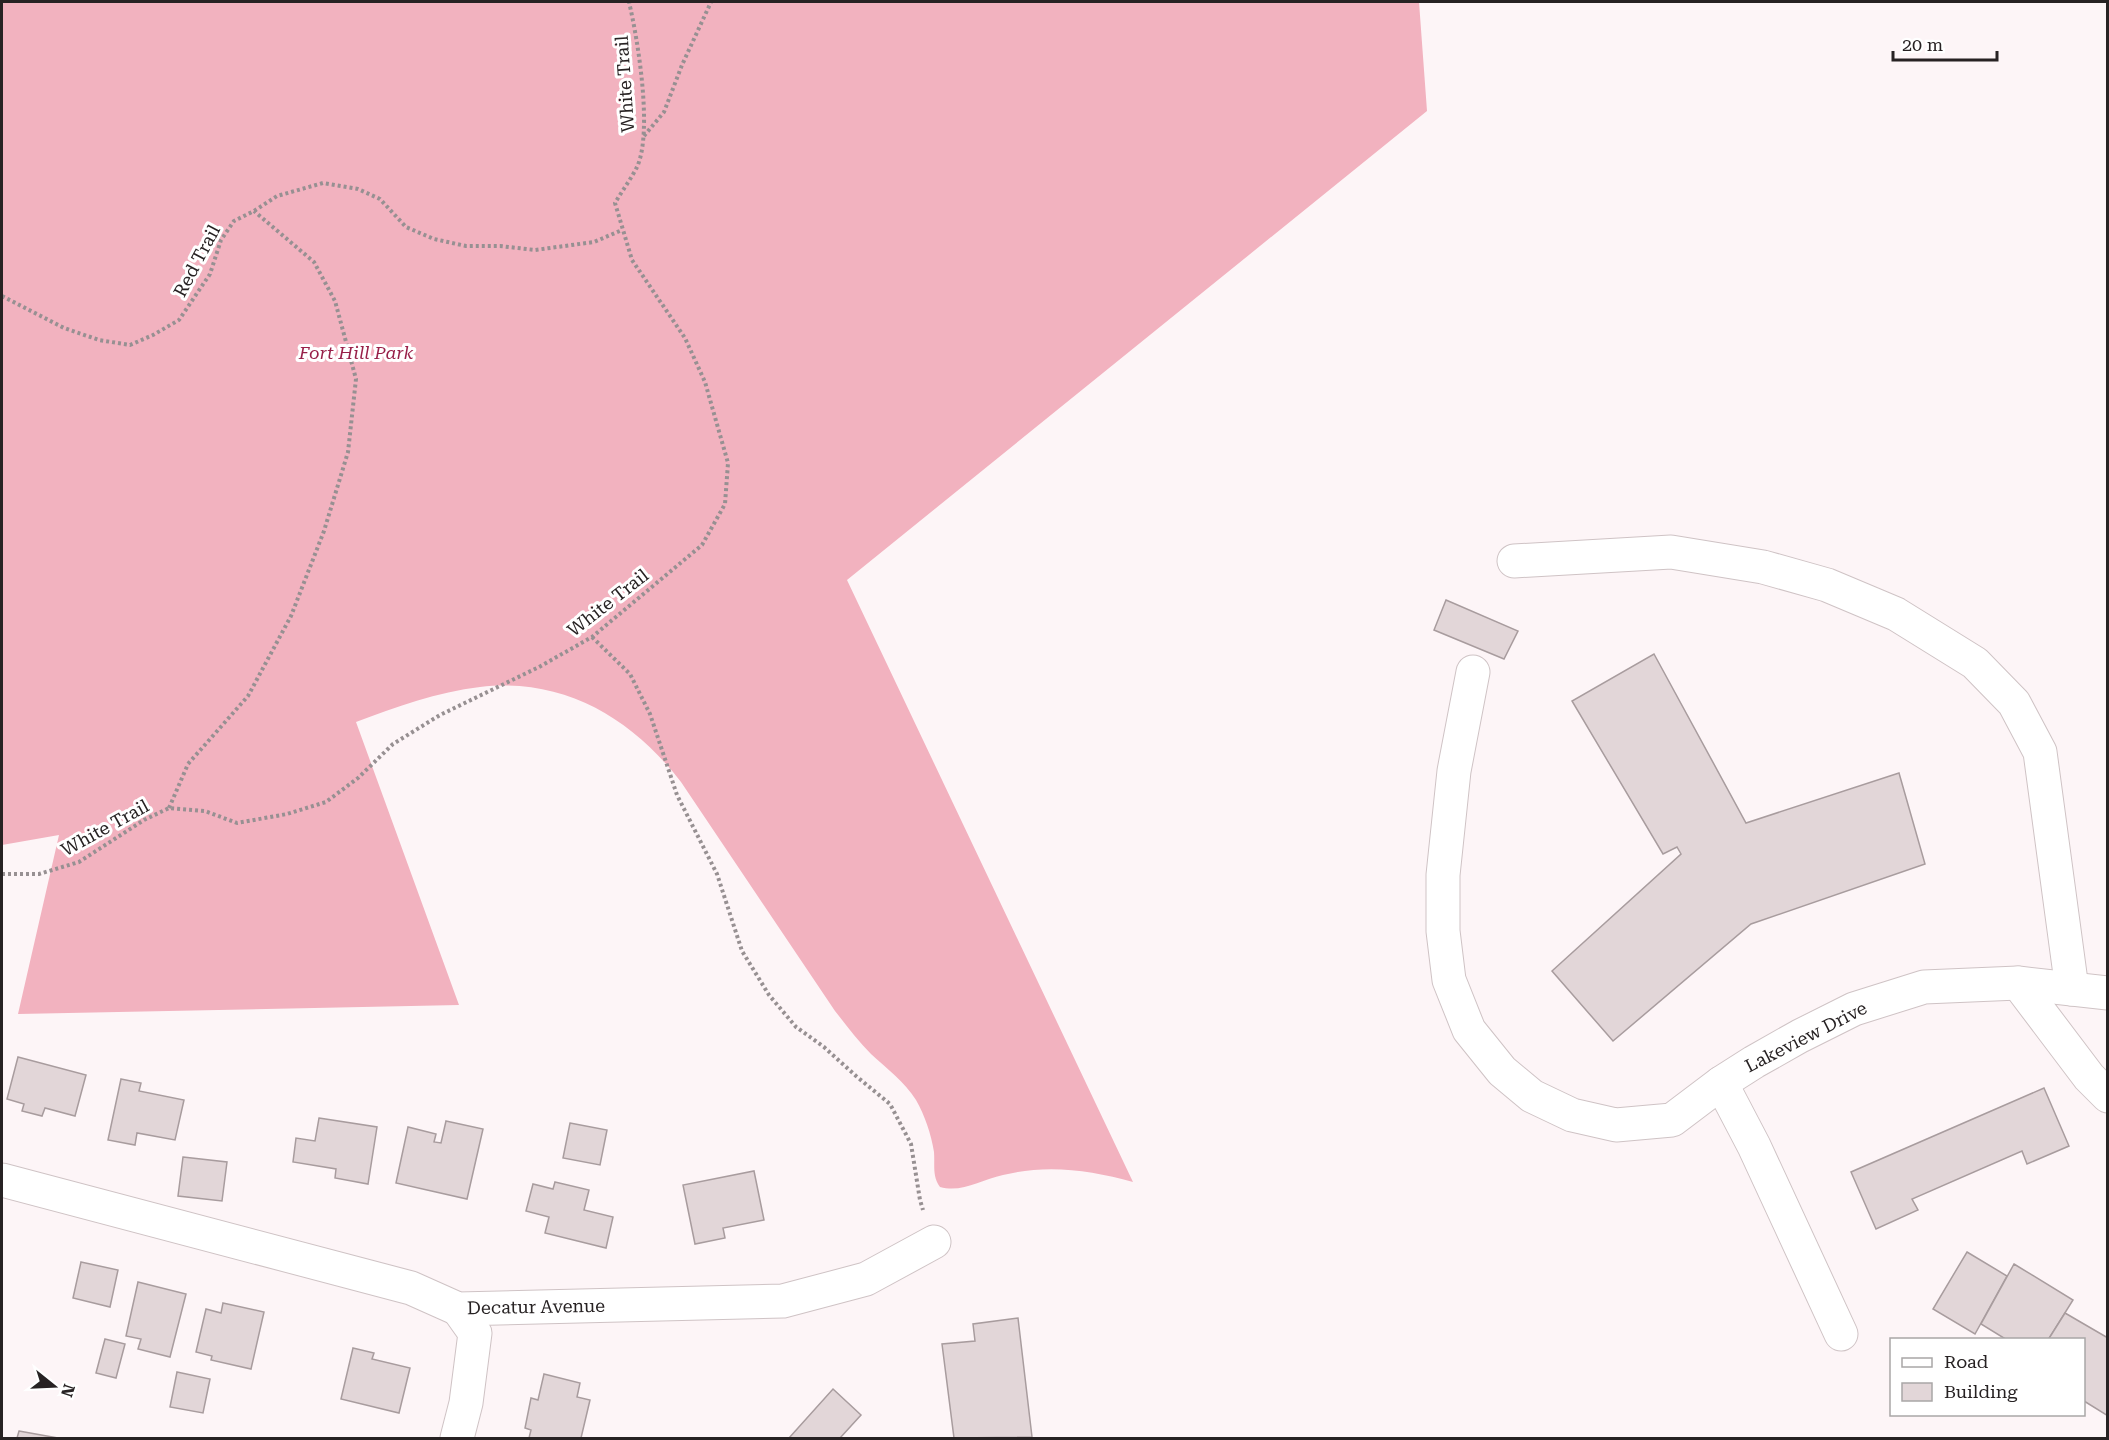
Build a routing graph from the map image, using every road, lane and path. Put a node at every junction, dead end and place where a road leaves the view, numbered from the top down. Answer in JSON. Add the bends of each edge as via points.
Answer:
{"nodes":[{"id":1,"x":629,"y":2,"type":"edge"},
{"id":2,"x":711,"y":2,"type":"edge"},
{"id":3,"x":643,"y":137,"type":"junction"},
{"id":4,"x":254,"y":211,"type":"junction"},
{"id":5,"x":622,"y":230,"type":"junction"},
{"id":6,"x":2,"y":296,"type":"edge"},
{"id":7,"x":1514,"y":561,"type":"dead end"},
{"id":8,"x":592,"y":637,"type":"junction"},
{"id":9,"x":1473,"y":672,"type":"dead end"},
{"id":10,"x":169,"y":808,"type":"junction"},
{"id":11,"x":2,"y":874,"type":"edge"},
{"id":12,"x":2018,"y":982,"type":"junction"},
{"id":13,"x":2072,"y":989,"type":"junction"},
{"id":14,"x":2108,"y":993,"type":"edge"},
{"id":15,"x":1721,"y":1083,"type":"junction"},
{"id":16,"x":2108,"y":1096,"type":"edge"},
{"id":17,"x":2,"y":1180,"type":"edge"},
{"id":18,"x":934,"y":1242,"type":"joint"},
{"id":19,"x":458,"y":1309,"type":"junction"},
{"id":20,"x":1841,"y":1334,"type":"dead end"},
{"id":21,"x":457,"y":1438,"type":"edge"}],
"edges":[{"from":1,"to":3,"type":"path","name":"White Trail","via":[[638,46]]},
{"from":2,"to":3,"type":"path","via":[[664,112]]},
{"from":3,"to":5,"type":"path","name":"White Trail","via":[[638,166],[615,203]]},
{"from":4,"to":5,"type":"path","name":"Red Trail","via":[[277,196],[323,183],[358,189],[380,199],[406,227],[466,246],[535,250],[594,242]]},
{"from":4,"to":6,"type":"path","name":"Red Trail","via":[[234,221],[221,240],[210,273],[180,320],[130,345],[64,328]]},
{"from":4,"to":10,"type":"path","via":[[314,262],[335,301],[356,379],[348,452],[324,531],[291,616],[248,696],[188,764]]},
{"from":5,"to":8,"type":"path","name":"White Trail","via":[[632,260],[685,338],[705,382],[728,464],[725,504],[702,545]]},
{"from":7,"to":13,"type":"street","via":[[1671,552],[1763,567],[1827,585],[1896,614],[1975,663],[2014,703],[2040,752]]},
{"from":8,"to":10,"type":"path","name":"White Trail","via":[[440,715],[393,744],[326,802],[237,823],[205,811]]},
{"from":8,"to":18,"type":"path","via":[[630,674],[650,714],[677,795],[717,874],[742,951],[769,995],[796,1027],[890,1104],[911,1144],[920,1200]]},
{"from":9,"to":15,"type":"street","name":"Lakeview Drive","via":[[1454,771],[1443,875],[1443,930],[1449,980],[1469,1030],[1502,1071],[1532,1096],[1572,1115],[1616,1125],[1672,1120]]},
{"from":10,"to":11,"type":"path","name":"White Trail","via":[[79,862],[39,874]]},
{"from":12,"to":13,"type":"street","name":"Lakeview Drive"},
{"from":12,"to":15,"type":"street","name":"Lakeview Drive","via":[[1924,987],[1854,1009]]},
{"from":12,"to":16,"type":"street","via":[[2089,1077]]},
{"from":13,"to":14,"type":"street","name":"Lakeview Drive"},
{"from":15,"to":20,"type":"street","via":[[1755,1146]]},
{"from":17,"to":19,"type":"street","name":"Decatur Avenue","via":[[411,1288]]},
{"from":18,"to":19,"type":"street","name":"Decatur Avenue","via":[[866,1279],[783,1300]]},
{"from":19,"to":21,"type":"street","via":[[475,1333]]}]}
